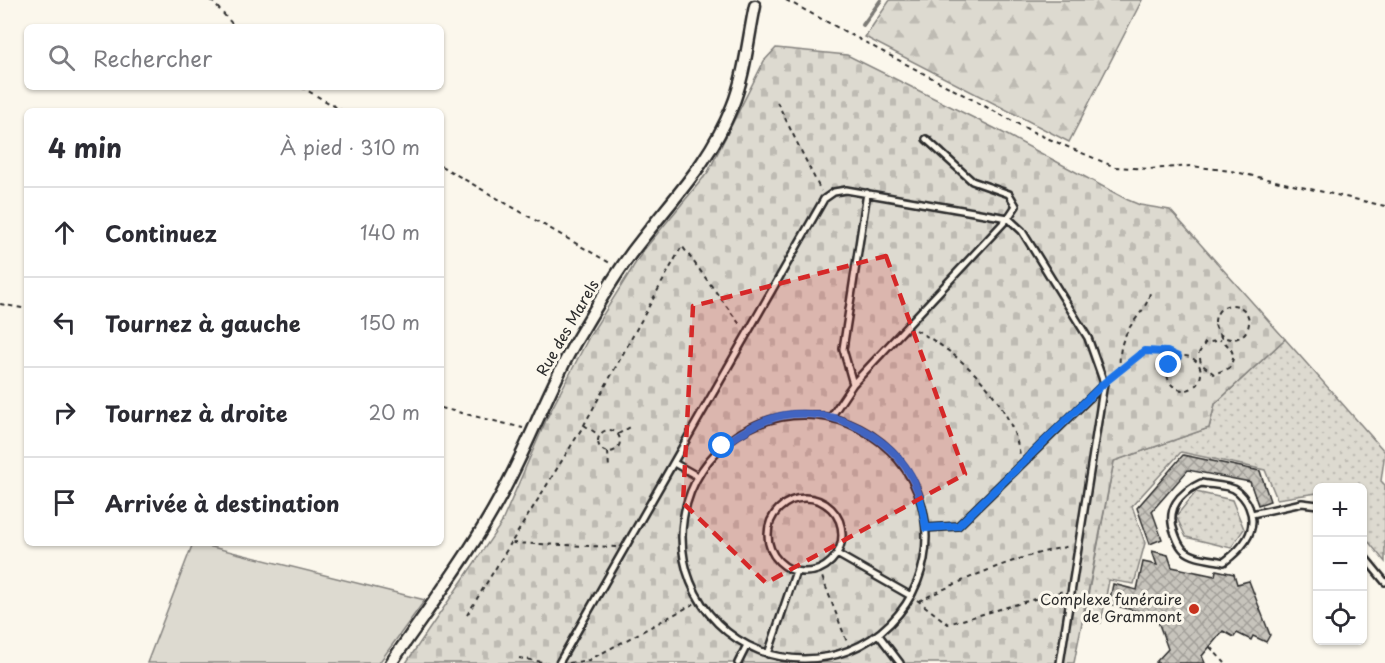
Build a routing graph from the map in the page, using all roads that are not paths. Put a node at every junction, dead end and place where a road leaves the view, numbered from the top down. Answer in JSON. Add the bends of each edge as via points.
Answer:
{"nodes":[{"id":1,"x":755,"y":6,"type":"dead end"},
{"id":2,"x":926,"y":139,"type":"dead end"},
{"id":3,"x":867,"y":193,"type":"junction"},
{"id":4,"x":1008,"y":218,"type":"junction"},
{"id":5,"x":1104,"y":383,"type":"junction"},
{"id":6,"x":853,"y":384,"type":"junction"},
{"id":7,"x":831,"y":417,"type":"junction"},
{"id":8,"x":674,"y":463,"type":"junction"},
{"id":9,"x":697,"y":476,"type":"junction"},
{"id":10,"x":1313,"y":504,"type":"edge"},
{"id":11,"x":1252,"y":514,"type":"junction"},
{"id":12,"x":926,"y":528,"type":"junction"},
{"id":13,"x":837,"y":554,"type":"junction"},
{"id":14,"x":1367,"y":560,"type":"edge"},
{"id":15,"x":796,"y":571,"type":"junction"},
{"id":16,"x":1385,"y":582,"type":"edge"},
{"id":17,"x":911,"y":596,"type":"junction"},
{"id":18,"x":878,"y":634,"type":"junction"},
{"id":19,"x":747,"y":645,"type":"junction"},
{"id":20,"x":768,"y":654,"type":"junction"},
{"id":21,"x":812,"y":661,"type":"edge"},
{"id":22,"x":391,"y":663,"type":"edge"},
{"id":23,"x":559,"y":663,"type":"edge"},
{"id":24,"x":738,"y":663,"type":"edge"},
{"id":25,"x":900,"y":663,"type":"edge"},
{"id":26,"x":1060,"y":663,"type":"edge"}],
"edges":[{"from":1,"to":22,"type":"street","name":"Rue des Marels","via":[[740,82],[718,135],[680,195],[619,270],[571,350],[510,480],[470,549]]},
{"from":2,"to":4,"type":"lane","via":[[972,181],[1009,194],[1016,206]]},
{"from":3,"to":4,"type":"lane"},
{"from":3,"to":6,"type":"lane","via":[[843,349]]},
{"from":3,"to":8,"type":"lane","via":[[846,190],[824,199]]},
{"from":4,"to":5,"type":"lane","via":[[1022,231],[1088,338]]},
{"from":4,"to":6,"type":"lane"},
{"from":5,"to":12,"type":"lane","via":[[958,526]]},
{"from":5,"to":26,"type":"lane"},
{"from":6,"to":7,"type":"lane"},
{"from":7,"to":9,"type":"lane","via":[[792,414],[754,424],[722,446]]},
{"from":7,"to":12,"type":"lane","via":[[868,431],[897,457],[918,490]]},
{"from":8,"to":9,"type":"lane"},
{"from":8,"to":23,"type":"lane"},
{"from":9,"to":19,"type":"lane","via":[[684,513],[682,552],[693,590],[716,622]]},
{"from":10,"to":11,"type":"lane","via":[[1302,503]]},
{"from":11,"to":11,"type":"lane","via":[[1254,526],[1248,537],[1236,554],[1224,562],[1184,550],[1173,530],[1171,513],[1175,501],[1201,483],[1235,489]]},
{"from":12,"to":17,"type":"lane","via":[[924,563]]},
{"from":13,"to":15,"type":"lane","via":[[819,569]]},
{"from":13,"to":15,"type":"lane","via":[[841,524],[830,507],[811,498],[791,501],[770,523],[769,543],[779,561]]},
{"from":13,"to":17,"type":"lane"},
{"from":14,"to":16,"type":"lane"},
{"from":15,"to":20,"type":"lane"},
{"from":17,"to":18,"type":"lane","via":[[897,617]]},
{"from":18,"to":21,"type":"lane","via":[[850,650]]},
{"from":18,"to":25,"type":"lane"},
{"from":19,"to":20,"type":"lane"},
{"from":19,"to":24,"type":"lane"},
{"from":20,"to":21,"type":"lane"}]}
